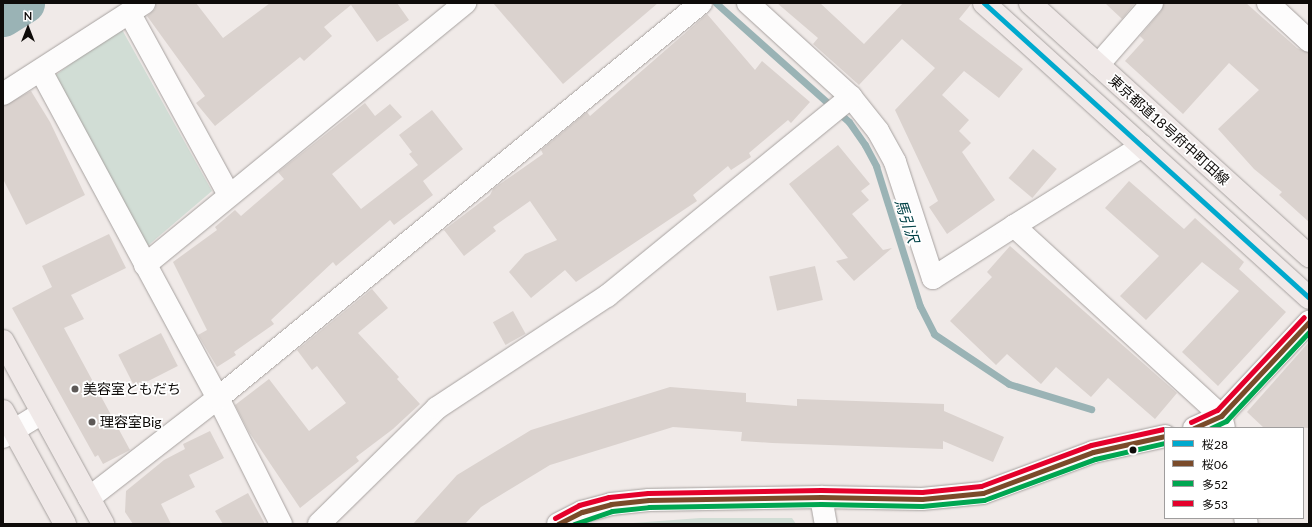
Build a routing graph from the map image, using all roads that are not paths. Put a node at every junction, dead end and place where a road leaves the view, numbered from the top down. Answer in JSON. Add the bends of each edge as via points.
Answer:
{"nodes":[{"id":1,"x":465,"y":3,"type":"edge"},
{"id":2,"x":748,"y":3,"type":"edge"},
{"id":3,"x":984,"y":3,"type":"edge"},
{"id":4,"x":1030,"y":3,"type":"edge"},
{"id":5,"x":1152,"y":3,"type":"edge"},
{"id":6,"x":699,"y":4,"type":"edge"},
{"id":7,"x":1279,"y":7,"type":"edge"},
{"id":8,"x":137,"y":8,"type":"edge"},
{"id":9,"x":1309,"y":41,"type":"edge"},
{"id":10,"x":1098,"y":65,"type":"junction"},
{"id":11,"x":41,"y":72,"type":"junction"},
{"id":12,"x":3,"y":94,"type":"edge"},
{"id":13,"x":848,"y":100,"type":"junction"},
{"id":14,"x":1142,"y":146,"type":"junction"},
{"id":15,"x":229,"y":195,"type":"junction"},
{"id":16,"x":1014,"y":226,"type":"junction"},
{"id":17,"x":1309,"y":256,"type":"edge"},
{"id":18,"x":145,"y":265,"type":"junction"},
{"id":19,"x":1309,"y":298,"type":"edge"},
{"id":20,"x":1309,"y":322,"type":"edge"},
{"id":21,"x":3,"y":341,"type":"edge"},
{"id":22,"x":218,"y":398,"type":"junction"},
{"id":23,"x":3,"y":411,"type":"edge"},
{"id":24,"x":42,"y":413,"type":"junction"},
{"id":25,"x":1222,"y":422,"type":"edge"},
{"id":26,"x":1199,"y":427,"type":"edge"},
{"id":27,"x":8,"y":434,"type":"edge"},
{"id":28,"x":1164,"y":436,"type":"edge"},
{"id":29,"x":821,"y":497,"type":"junction"},
{"id":30,"x":89,"y":498,"type":"junction"},
{"id":31,"x":65,"y":524,"type":"edge"},
{"id":32,"x":103,"y":524,"type":"edge"},
{"id":33,"x":281,"y":524,"type":"edge"},
{"id":34,"x":319,"y":524,"type":"edge"},
{"id":35,"x":558,"y":524,"type":"edge"},
{"id":36,"x":826,"y":524,"type":"edge"}],
"edges":[{"from":1,"to":15,"type":"street"},
{"from":2,"to":13,"type":"street"},
{"from":3,"to":14,"type":"main road"},
{"from":4,"to":10,"type":"main road","name":"東京都道18号府中町田線"},
{"from":5,"to":10,"type":"street"},
{"from":6,"to":22,"type":"street"},
{"from":7,"to":9,"type":"street"},
{"from":8,"to":11,"type":"street"},
{"from":8,"to":15,"type":"street"},
{"from":10,"to":17,"type":"main road","name":"東京都道18号府中町田線"},
{"from":11,"to":12,"type":"street"},
{"from":11,"to":18,"type":"street"},
{"from":13,"to":16,"type":"street","via":[[878,131],[895,162],[933,278]]},
{"from":13,"to":34,"type":"street","via":[[607,296],[437,408]]},
{"from":14,"to":16,"type":"street"},
{"from":14,"to":19,"type":"main road"},
{"from":15,"to":18,"type":"street"},
{"from":16,"to":25,"type":"street"},
{"from":18,"to":22,"type":"street"},
{"from":20,"to":25,"type":"street"},
{"from":21,"to":24,"type":"main road"},
{"from":22,"to":30,"type":"street"},
{"from":22,"to":33,"type":"street"},
{"from":23,"to":27,"type":"main road"},
{"from":24,"to":27,"type":"street"},
{"from":24,"to":30,"type":"main road"},
{"from":25,"to":26,"type":"street"},
{"from":27,"to":31,"type":"main road"},
{"from":28,"to":29,"type":"street","via":[[1093,452],[983,493],[922,499]]},
{"from":29,"to":35,"type":"street","via":[[649,500],[611,504],[582,512]]},
{"from":29,"to":36,"type":"street"},
{"from":30,"to":32,"type":"main road"}]}
